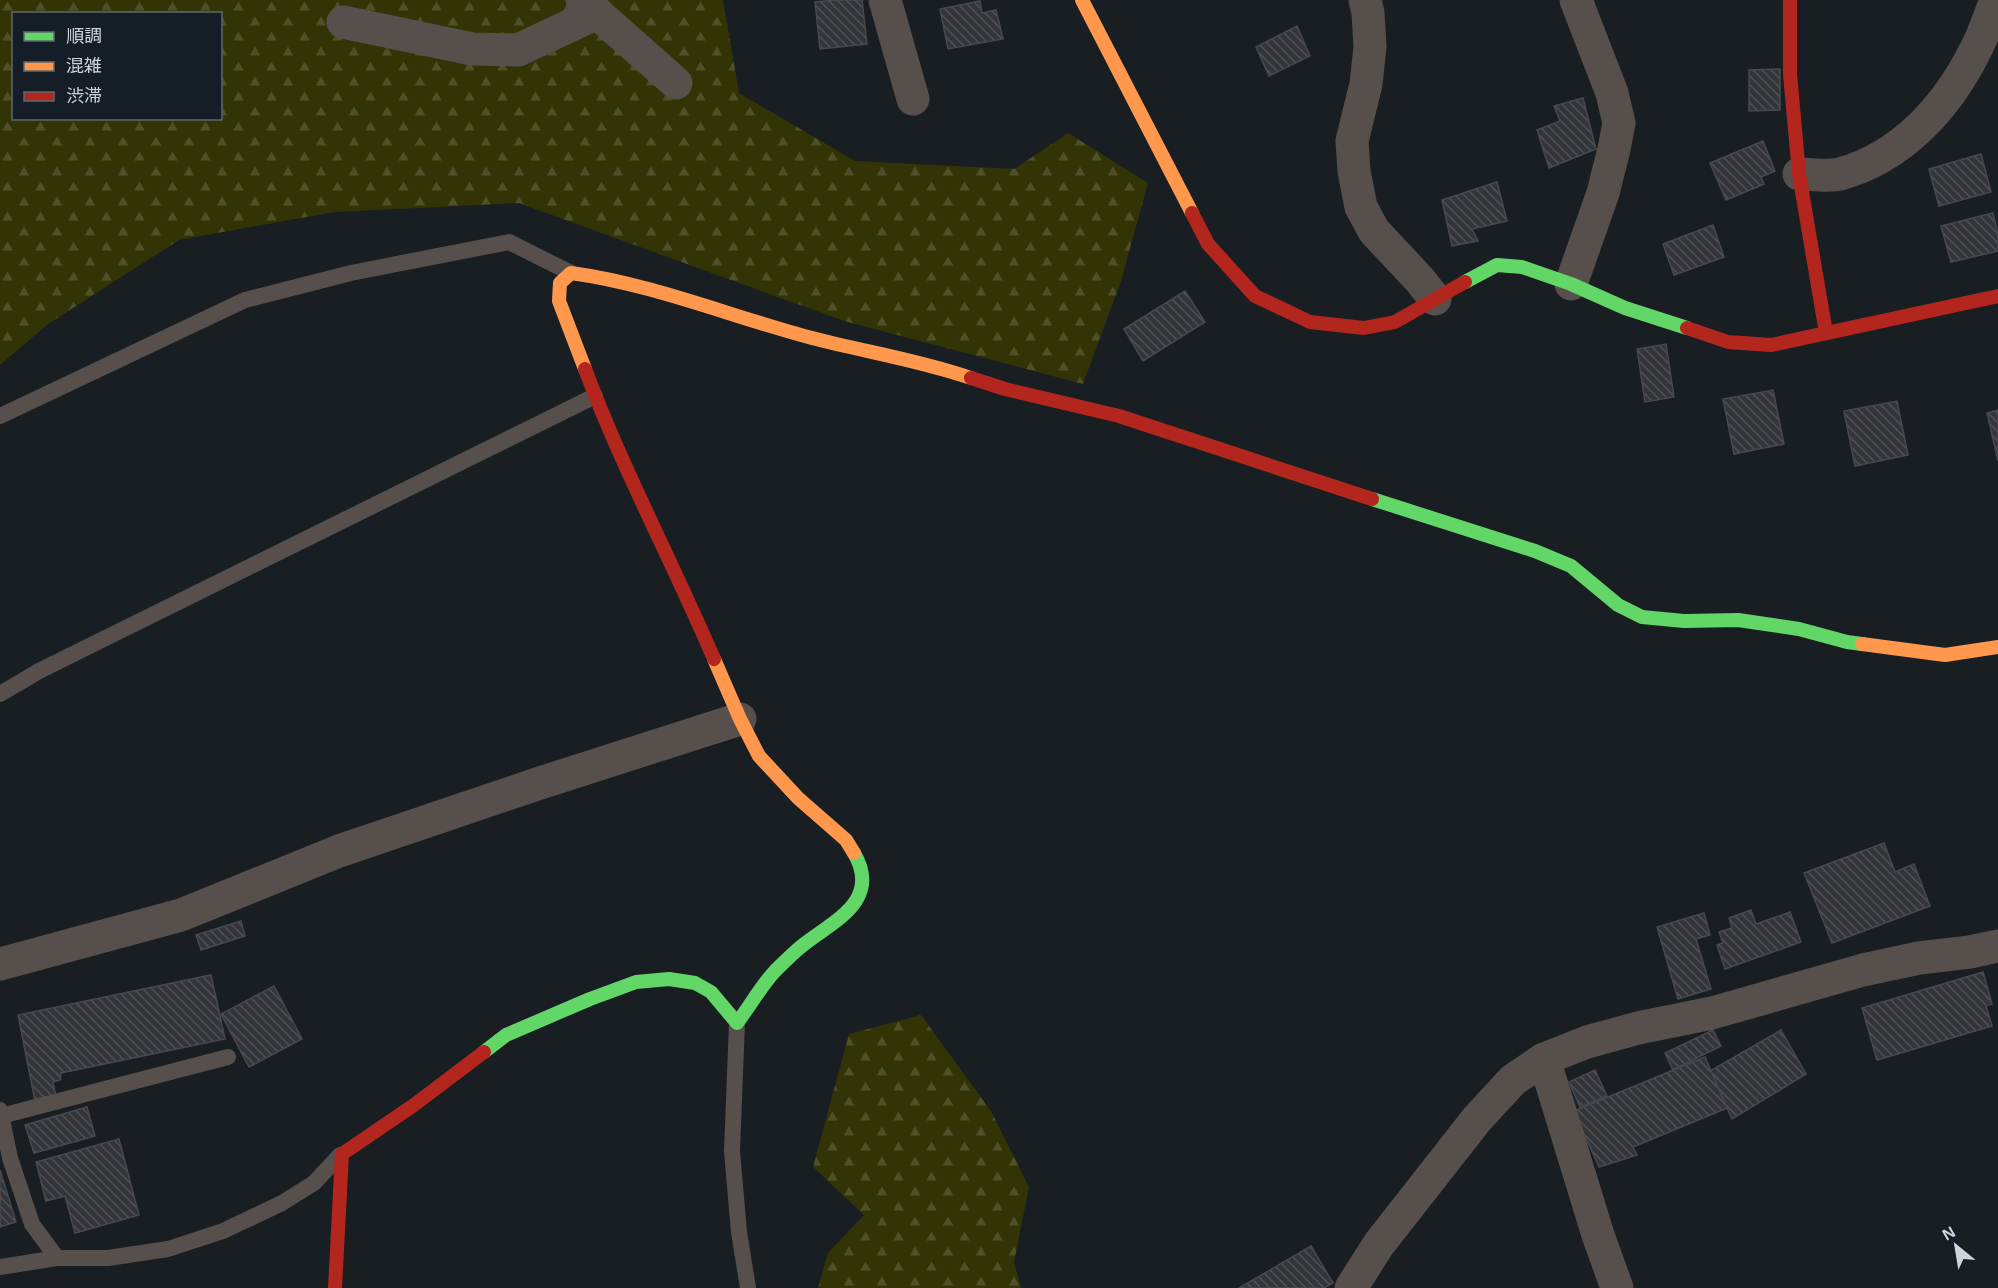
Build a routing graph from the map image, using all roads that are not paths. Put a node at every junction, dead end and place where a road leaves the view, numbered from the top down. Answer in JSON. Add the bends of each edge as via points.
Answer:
{"nodes":[{"id":1,"x":885,"y":0,"type":"edge"},
{"id":2,"x":1082,"y":0,"type":"edge"},
{"id":3,"x":1365,"y":0,"type":"edge"},
{"id":4,"x":1576,"y":0,"type":"edge"},
{"id":5,"x":1790,"y":0,"type":"edge"},
{"id":6,"x":1996,"y":0,"type":"edge"},
{"id":7,"x":589,"y":6,"type":"edge"},
{"id":8,"x":343,"y":22,"type":"dead end"},
{"id":9,"x":676,"y":83,"type":"dead end"},
{"id":10,"x":913,"y":99,"type":"dead end"},
{"id":11,"x":1799,"y":174,"type":"junction"},
{"id":12,"x":571,"y":273,"type":"junction"},
{"id":13,"x":1571,"y":284,"type":"junction"},
{"id":14,"x":1998,"y":296,"type":"edge"},
{"id":15,"x":1434,"y":299,"type":"junction"},
{"id":16,"x":1826,"y":333,"type":"junction"},
{"id":17,"x":595,"y":396,"type":"junction"},
{"id":18,"x":0,"y":416,"type":"edge"},
{"id":19,"x":1998,"y":647,"type":"edge"},
{"id":20,"x":0,"y":694,"type":"edge"},
{"id":21,"x":740,"y":719,"type":"junction"},
{"id":22,"x":1998,"y":946,"type":"edge"},
{"id":23,"x":0,"y":964,"type":"edge"},
{"id":24,"x":737,"y":1023,"type":"junction"},
{"id":25,"x":228,"y":1057,"type":"dead end"},
{"id":26,"x":1544,"y":1059,"type":"junction"},
{"id":27,"x":1,"y":1113,"type":"edge"},
{"id":28,"x":342,"y":1154,"type":"junction"},
{"id":29,"x":57,"y":1258,"type":"junction"},
{"id":30,"x":0,"y":1267,"type":"edge"},
{"id":31,"x":335,"y":1288,"type":"edge"},
{"id":32,"x":748,"y":1288,"type":"edge"},
{"id":33,"x":1352,"y":1288,"type":"edge"},
{"id":34,"x":1617,"y":1288,"type":"edge"}],
"edges":[{"from":1,"to":10,"type":"street"},
{"from":2,"to":15,"type":"street","via":[[1208,244],[1255,296],[1310,322],[1364,328],[1395,322]]},
{"from":3,"to":15,"type":"street","via":[[1370,46],[1366,84],[1352,141],[1361,207],[1374,231]]},
{"from":4,"to":13,"type":"street","via":[[1612,93],[1619,123],[1602,193]]},
{"from":5,"to":11,"type":"street","via":[[1790,74]]},
{"from":6,"to":11,"type":"street","via":[[1956,86],[1918,131],[1883,157],[1838,175]]},
{"from":7,"to":8,"type":"street","via":[[518,50],[472,49]]},
{"from":7,"to":9,"type":"street"},
{"from":11,"to":16,"type":"street"},
{"from":12,"to":17,"type":"street","via":[[560,284],[559,301]]},
{"from":12,"to":18,"type":"lane","via":[[509,242],[351,273],[245,300]]},
{"from":12,"to":19,"type":"street","via":[[608,278],[813,338],[933,365],[1005,389],[1119,416],[1480,532],[1571,566],[1618,605],[1642,617],[1738,620],[1799,629],[1847,642],[1945,655]]},
{"from":13,"to":15,"type":"street","via":[[1522,267],[1497,265]]},
{"from":13,"to":16,"type":"street","via":[[1624,308],[1728,342],[1771,345]]},
{"from":14,"to":16,"type":"street"},
{"from":17,"to":20,"type":"lane","via":[[39,671]]},
{"from":17,"to":21,"type":"street"},
{"from":21,"to":23,"type":"street","via":[[339,851],[181,915]]},
{"from":21,"to":24,"type":"street","via":[[759,756],[798,798],[846,840],[858,860],[862,880],[858,898],[844,916],[775,971]]},
{"from":22,"to":26,"type":"street","via":[[1863,970],[1712,1013],[1638,1028]]},
{"from":24,"to":28,"type":"street","via":[[711,992],[694,983],[669,979],[636,982],[506,1035]]},
{"from":24,"to":32,"type":"lane","via":[[732,1151]]},
{"from":25,"to":27,"type":"lane"},
{"from":26,"to":33,"type":"street","via":[[1514,1080],[1477,1119],[1379,1244]]},
{"from":26,"to":34,"type":"street"},
{"from":27,"to":29,"type":"lane","via":[[10,1158],[33,1224]]},
{"from":28,"to":29,"type":"lane","via":[[314,1183],[223,1231],[168,1249],[108,1258]]},
{"from":28,"to":31,"type":"street"},
{"from":29,"to":30,"type":"lane"}]}
